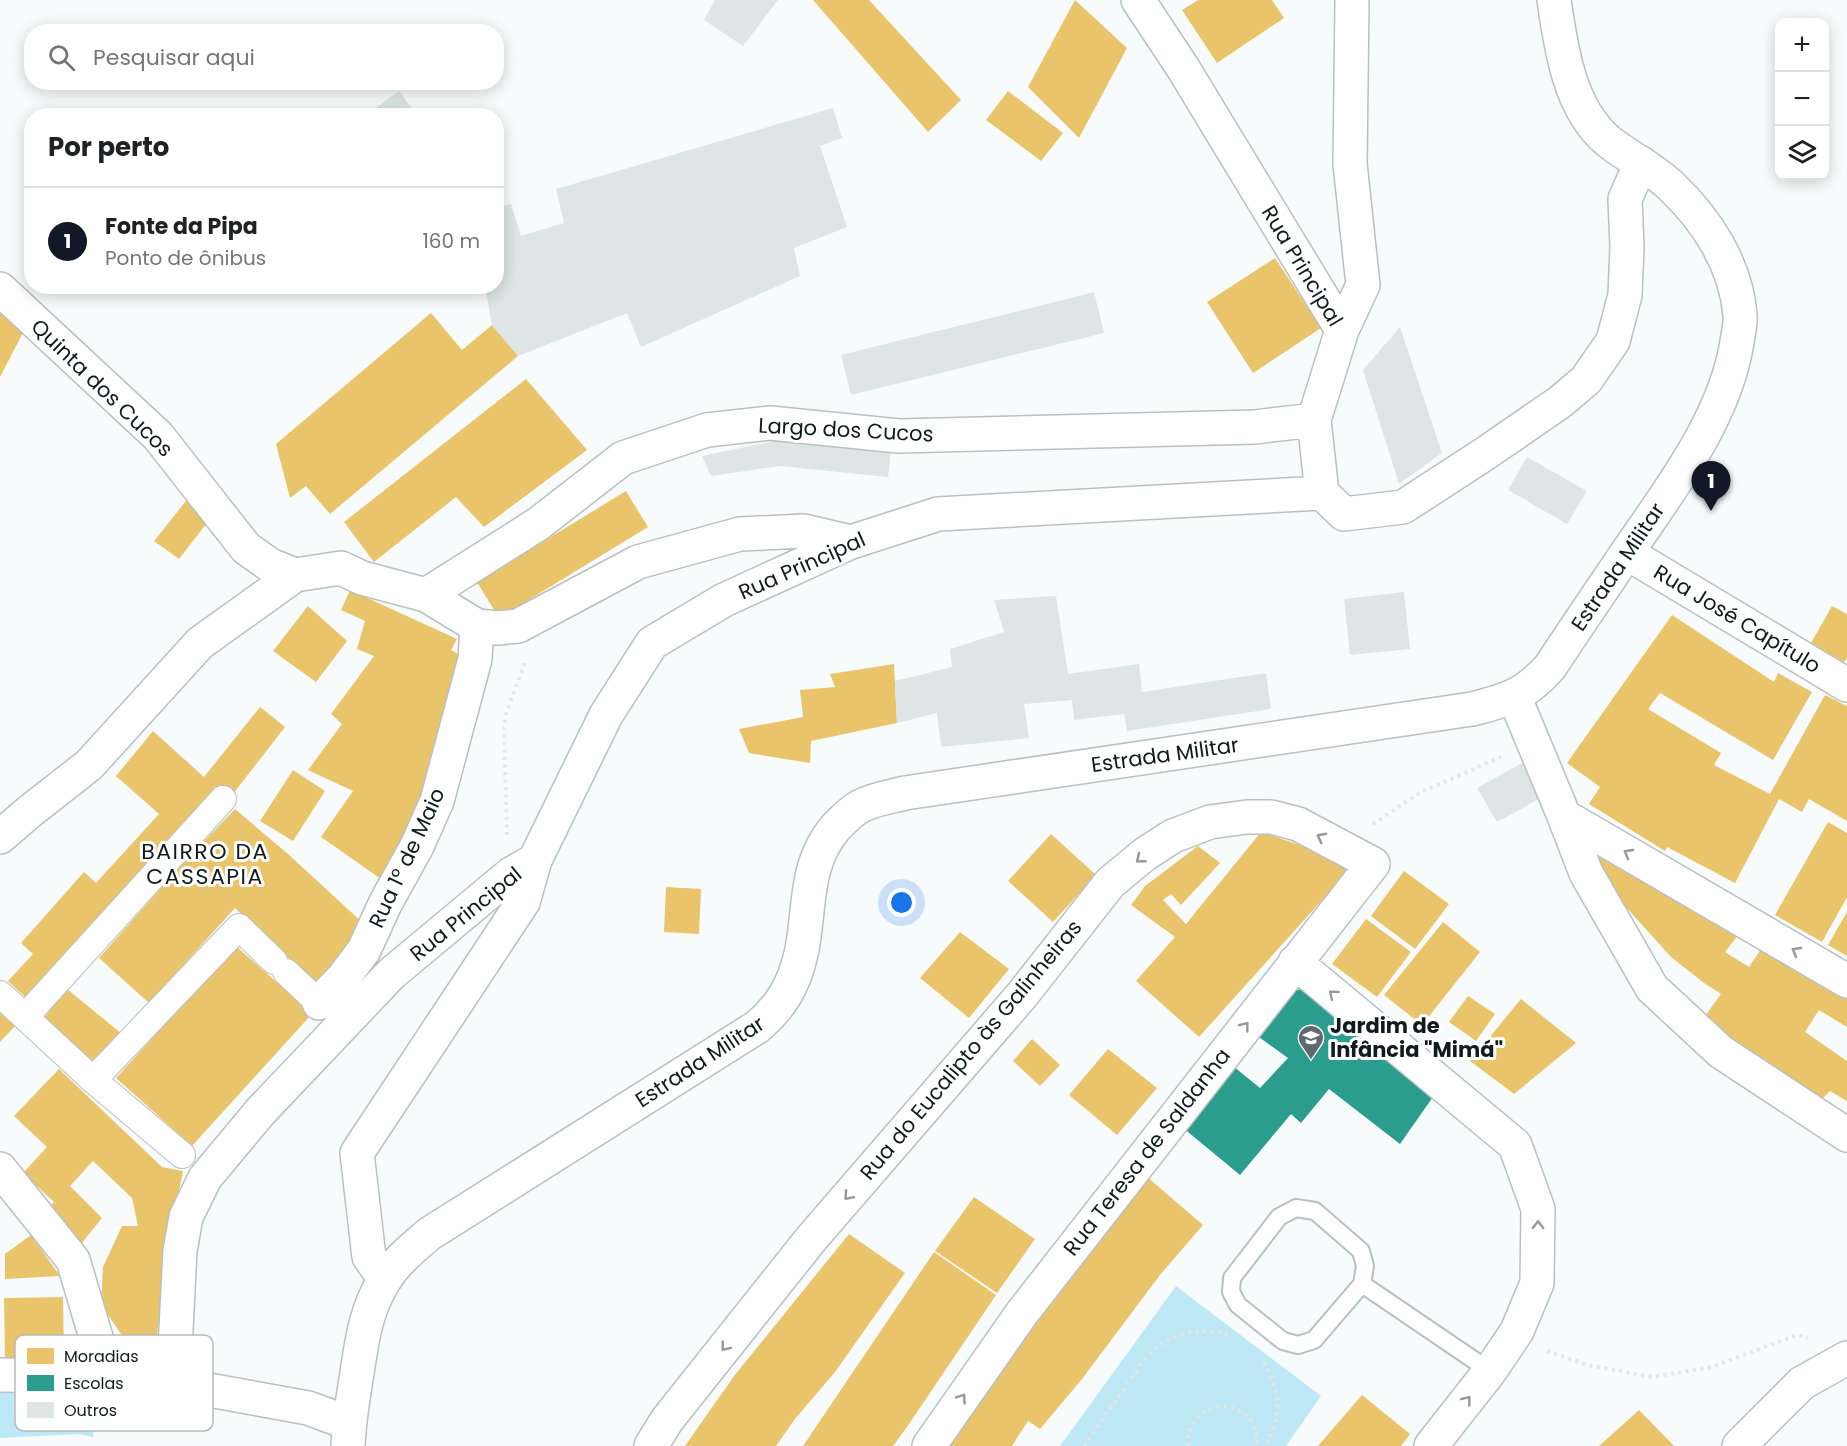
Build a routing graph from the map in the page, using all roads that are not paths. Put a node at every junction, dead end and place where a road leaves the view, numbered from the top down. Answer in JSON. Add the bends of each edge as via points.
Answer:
{"nodes":[{"id":1,"x":1138,"y":0,"type":"edge"},
{"id":2,"x":1352,"y":0,"type":"edge"},
{"id":3,"x":1554,"y":0,"type":"edge"},
{"id":4,"x":1641,"y":163,"type":"junction"},
{"id":5,"x":0,"y":289,"type":"edge"},
{"id":6,"x":1342,"y":330,"type":"junction"},
{"id":7,"x":1314,"y":420,"type":"junction"},
{"id":8,"x":1322,"y":493,"type":"junction"},
{"id":9,"x":850,"y":542,"type":"junction"},
{"id":10,"x":1627,"y":553,"type":"junction"},
{"id":11,"x":295,"y":575,"type":"junction"},
{"id":12,"x":426,"y":595,"type":"junction"},
{"id":13,"x":477,"y":626,"type":"junction"},
{"id":14,"x":1847,"y":685,"type":"edge"},
{"id":15,"x":1514,"y":696,"type":"junction"},
{"id":16,"x":223,"y":799,"type":"dead end"},
{"id":17,"x":1564,"y":816,"type":"junction"},
{"id":18,"x":0,"y":837,"type":"edge"},
{"id":19,"x":1373,"y":864,"type":"joint"},
{"id":20,"x":523,"y":867,"type":"junction"},
{"id":21,"x":1295,"y":962,"type":"junction"},
{"id":22,"x":1847,"y":981,"type":"edge"},
{"id":23,"x":0,"y":994,"type":"edge"},
{"id":24,"x":319,"y":1004,"type":"joint"},
{"id":25,"x":25,"y":1017,"type":"junction"},
{"id":26,"x":93,"y":1080,"type":"junction"},
{"id":27,"x":1847,"y":1135,"type":"edge"},
{"id":28,"x":182,"y":1155,"type":"dead end"},
{"id":29,"x":0,"y":1169,"type":"edge"},
{"id":30,"x":385,"y":1279,"type":"junction"},
{"id":31,"x":1362,"y":1284,"type":"junction"},
{"id":32,"x":95,"y":1335,"type":"edge"},
{"id":33,"x":176,"y":1335,"type":"edge"},
{"id":34,"x":1847,"y":1358,"type":"edge"},
{"id":35,"x":1490,"y":1371,"type":"junction"},
{"id":36,"x":0,"y":1375,"type":"edge"},
{"id":37,"x":15,"y":1375,"type":"edge"},
{"id":38,"x":213,"y":1390,"type":"edge"},
{"id":39,"x":348,"y":1435,"type":"edge"},
{"id":40,"x":651,"y":1446,"type":"edge"},
{"id":41,"x":929,"y":1446,"type":"edge"},
{"id":42,"x":1431,"y":1446,"type":"edge"},
{"id":43,"x":1739,"y":1446,"type":"edge"}],
"edges":[{"from":1,"to":6,"type":"street","name":"Rua Principal"},
{"from":2,"to":6,"type":"street","via":[[1350,164],[1363,285]]},
{"from":3,"to":4,"type":"street","name":"Estrada Militar","via":[[1580,105],[1599,132]]},
{"from":4,"to":8,"type":"street","via":[[1625,199],[1625,295],[1613,341],[1586,380],[1560,402],[1403,507],[1344,514]]},
{"from":4,"to":10,"type":"street","name":"Estrada Militar","via":[[1669,184],[1701,218],[1730,269],[1741,317],[1725,386],[1707,426]]},
{"from":5,"to":11,"type":"street","name":"Quinta dos Cucos","via":[[158,436],[246,548],[270,565]]},
{"from":6,"to":7,"type":"street","name":"Rua Principal"},
{"from":7,"to":8,"type":"street","name":"Rua Principal"},
{"from":7,"to":12,"type":"street","name":"Largo dos Cucos","via":[[1255,427],[899,436],[770,423],[708,430],[623,458],[538,524]]},
{"from":8,"to":9,"type":"street","name":"Rua Principal","via":[[938,514]]},
{"from":9,"to":13,"type":"street","via":[[804,531],[740,534],[638,562],[518,626]]},
{"from":9,"to":20,"type":"street","name":"Rua Principal","via":[[724,600],[652,643],[606,715]]},
{"from":10,"to":14,"type":"street","name":"Rua José Capítulo"},
{"from":10,"to":15,"type":"street","name":"Estrada Militar","via":[[1550,667]]},
{"from":11,"to":12,"type":"street","via":[[341,568],[362,578]]},
{"from":11,"to":18,"type":"street","via":[[200,643],[89,765]]},
{"from":12,"to":13,"type":"street"},
{"from":13,"to":24,"type":"street","name":"Rua 1º de Maio","via":[[475,659],[437,801],[364,950]]},
{"from":15,"to":17,"type":"street"},
{"from":15,"to":30,"type":"street","name":"Estrada Militar","via":[[1440,715],[905,793],[860,807],[832,832],[817,857],[801,953],[790,986],[774,1012],[757,1027],[429,1234]]},
{"from":16,"to":25,"type":"street"},
{"from":22,"to":17,"type":"street","one_way":true},
{"from":17,"to":27,"type":"street","via":[[1586,873],[1652,988],[1720,1052]]},
{"from":19,"to":21,"type":"street","name":"Rua Teresa de Saldanha"},
{"from":19,"to":40,"type":"street","name":"Rua do Eucalipto às Galinheiras","one_way":true,"via":[[1298,824],[1271,817],[1210,822],[1173,836],[1145,854],[1110,883],[1022,995],[811,1239],[667,1420]]},
{"from":20,"to":30,"type":"street","via":[[523,902],[357,1153],[369,1257]]},
{"from":20,"to":33,"type":"street","name":"Rua Principal","via":[[391,974],[260,1112],[206,1178],[186,1217],[180,1251]]},
{"from":35,"to":21,"type":"street","one_way":true,"via":[[1517,1330],[1537,1283],[1538,1209],[1515,1145]]},
{"from":41,"to":21,"type":"street","name":"Rua Teresa de Saldanha","one_way":true,"via":[[1022,1314]]},
{"from":23,"to":25,"type":"street"},
{"from":24,"to":26,"type":"street","via":[[239,927]]},
{"from":25,"to":26,"type":"street"},
{"from":26,"to":28,"type":"street"},
{"from":29,"to":32,"type":"street","via":[[73,1260]]},
{"from":30,"to":39,"type":"street","name":"Estrada Militar","via":[[364,1325]]},
{"from":31,"to":31,"type":"lane","via":[[1314,1340],[1298,1345],[1283,1341],[1238,1305],[1231,1292],[1232,1278],[1279,1217],[1296,1208],[1315,1210],[1361,1251],[1365,1266]]},
{"from":31,"to":35,"type":"lane"},
{"from":34,"to":43,"type":"street","via":[[1802,1383]]},
{"from":42,"to":35,"type":"street","one_way":true},
{"from":36,"to":37,"type":"street"},
{"from":38,"to":39,"type":"street","via":[[308,1408]]}]}
